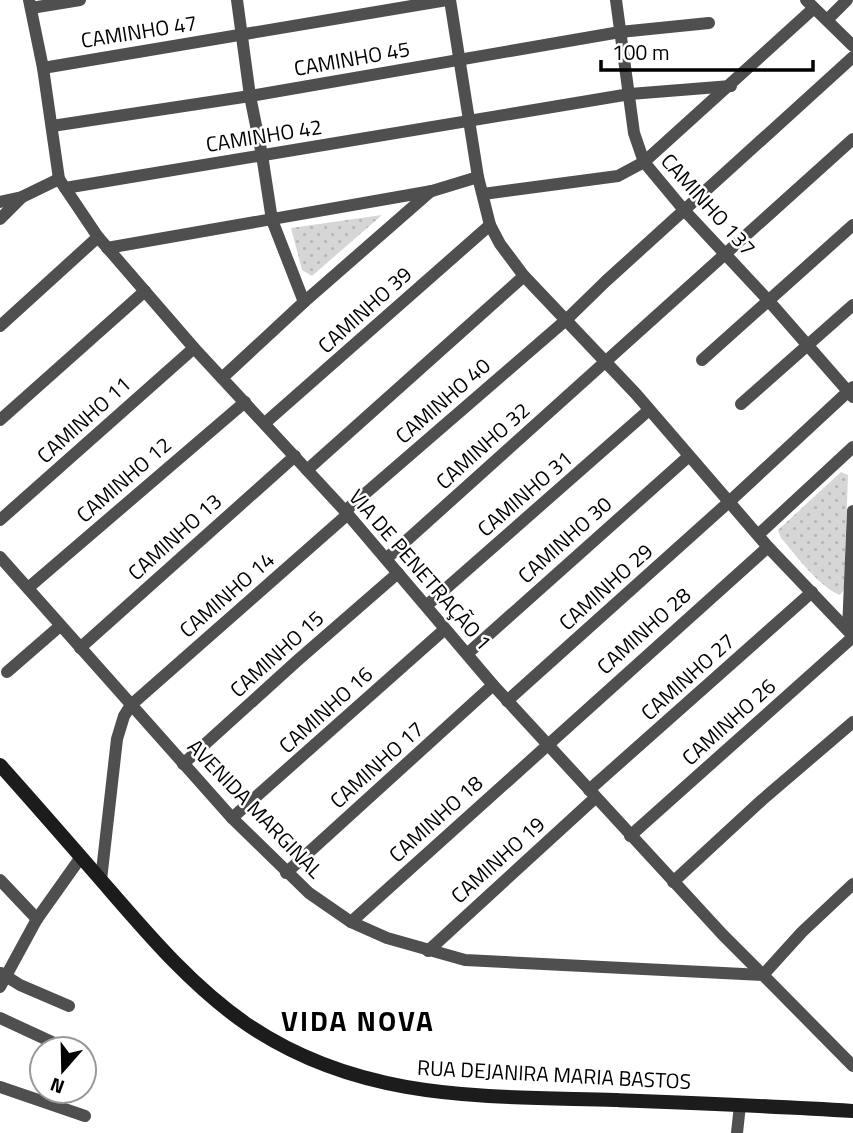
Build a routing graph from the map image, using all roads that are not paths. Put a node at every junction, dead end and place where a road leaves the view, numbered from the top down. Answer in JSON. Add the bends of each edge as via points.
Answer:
{"nodes":[{"id":1,"x":80,"y":0,"type":"edge"},
{"id":2,"x":237,"y":0,"type":"edge"},
{"id":3,"x":448,"y":0,"type":"edge"},
{"id":4,"x":616,"y":0,"type":"edge"},
{"id":5,"x":847,"y":0,"type":"edge"},
{"id":6,"x":30,"y":4,"type":"edge"},
{"id":7,"x":810,"y":4,"type":"edge"},
{"id":8,"x":827,"y":20,"type":"junction"},
{"id":9,"x":709,"y":23,"type":"dead end"},
{"id":10,"x":620,"y":32,"type":"junction"},
{"id":11,"x":242,"y":34,"type":"junction"},
{"id":12,"x":853,"y":46,"type":"edge"},
{"id":13,"x":853,"y":57,"type":"edge"},
{"id":14,"x":460,"y":60,"type":"junction"},
{"id":15,"x":43,"y":68,"type":"junction"},
{"id":16,"x":731,"y":86,"type":"junction"},
{"id":17,"x":630,"y":94,"type":"junction"},
{"id":18,"x":250,"y":96,"type":"junction"},
{"id":19,"x":470,"y":122,"type":"junction"},
{"id":20,"x":52,"y":126,"type":"junction"},
{"id":21,"x":853,"y":139,"type":"edge"},
{"id":22,"x":262,"y":155,"type":"junction"},
{"id":23,"x":644,"y":162,"type":"junction"},
{"id":24,"x":478,"y":177,"type":"junction"},
{"id":25,"x":62,"y":183,"type":"junction"},
{"id":26,"x":432,"y":191,"type":"junction"},
{"id":27,"x":483,"y":194,"type":"junction"},
{"id":28,"x":22,"y":197,"type":"junction"},
{"id":29,"x":0,"y":202,"type":"edge"},
{"id":30,"x":684,"y":211,"type":"junction"},
{"id":31,"x":0,"y":219,"type":"edge"},
{"id":32,"x":272,"y":220,"type":"junction"},
{"id":33,"x":490,"y":225,"type":"junction"},
{"id":34,"x":853,"y":225,"type":"edge"},
{"id":35,"x":99,"y":237,"type":"junction"},
{"id":36,"x":107,"y":248,"type":"junction"},
{"id":37,"x":726,"y":254,"type":"junction"},
{"id":38,"x":524,"y":275,"type":"junction"},
{"id":39,"x":145,"y":291,"type":"junction"},
{"id":40,"x":768,"y":300,"type":"junction"},
{"id":41,"x":304,"y":302,"type":"junction"},
{"id":42,"x":853,"y":305,"type":"edge"},
{"id":43,"x":566,"y":320,"type":"junction"},
{"id":44,"x":0,"y":326,"type":"edge"},
{"id":45,"x":808,"y":346,"type":"junction"},
{"id":46,"x":194,"y":348,"type":"junction"},
{"id":47,"x":702,"y":360,"type":"dead end"},
{"id":48,"x":606,"y":363,"type":"junction"},
{"id":49,"x":222,"y":377,"type":"junction"},
{"id":50,"x":851,"y":391,"type":"edge"},
{"id":51,"x":245,"y":401,"type":"junction"},
{"id":52,"x":741,"y":404,"type":"dead end"},
{"id":53,"x":649,"y":410,"type":"junction"},
{"id":54,"x":0,"y":419,"type":"edge"},
{"id":55,"x":265,"y":424,"type":"junction"},
{"id":56,"x":853,"y":447,"type":"edge"},
{"id":57,"x":295,"y":456,"type":"junction"},
{"id":58,"x":689,"y":456,"type":"junction"},
{"id":59,"x":307,"y":470,"type":"junction"},
{"id":60,"x":730,"y":501,"type":"junction"},
{"id":61,"x":853,"y":511,"type":"edge"},
{"id":62,"x":346,"y":512,"type":"junction"},
{"id":63,"x":0,"y":520,"type":"edge"},
{"id":64,"x":759,"y":534,"type":"junction"},
{"id":65,"x":768,"y":547,"type":"junction"},
{"id":66,"x":0,"y":557,"type":"edge"},
{"id":67,"x":386,"y":559,"type":"junction"},
{"id":68,"x":851,"y":562,"type":"edge"},
{"id":69,"x":398,"y":573,"type":"junction"},
{"id":70,"x":28,"y":589,"type":"junction"},
{"id":71,"x":812,"y":592,"type":"junction"},
{"id":72,"x":426,"y":606,"type":"junction"},
{"id":73,"x":60,"y":626,"type":"junction"},
{"id":74,"x":445,"y":629,"type":"junction"},
{"id":75,"x":851,"y":629,"type":"edge"},
{"id":76,"x":80,"y":648,"type":"junction"},
{"id":77,"x":467,"y":654,"type":"junction"},
{"id":78,"x":7,"y":672,"type":"dead end"},
{"id":79,"x":493,"y":685,"type":"junction"},
{"id":80,"x":507,"y":701,"type":"junction"},
{"id":81,"x":131,"y":705,"type":"junction"},
{"id":82,"x":853,"y":722,"type":"edge"},
{"id":83,"x":546,"y":744,"type":"junction"},
{"id":84,"x":183,"y":764,"type":"junction"},
{"id":85,"x":0,"y":765,"type":"edge"},
{"id":86,"x":592,"y":794,"type":"junction"},
{"id":87,"x":232,"y":818,"type":"junction"},
{"id":88,"x":631,"y":835,"type":"junction"},
{"id":89,"x":81,"y":857,"type":"junction"},
{"id":90,"x":286,"y":873,"type":"junction"},
{"id":91,"x":0,"y":880,"type":"edge"},
{"id":92,"x":101,"y":880,"type":"junction"},
{"id":93,"x":673,"y":882,"type":"junction"},
{"id":94,"x":853,"y":884,"type":"edge"},
{"id":95,"x":37,"y":919,"type":"junction"},
{"id":96,"x":351,"y":922,"type":"junction"},
{"id":97,"x":428,"y":951,"type":"junction"},
{"id":98,"x":763,"y":975,"type":"junction"},
{"id":99,"x":2,"y":978,"type":"edge"},
{"id":100,"x":69,"y":1006,"type":"dead end"},
{"id":101,"x":0,"y":1018,"type":"edge"},
{"id":102,"x":37,"y":1035,"type":"edge"},
{"id":103,"x":853,"y":1066,"type":"edge"},
{"id":104,"x":0,"y":1087,"type":"edge"},
{"id":105,"x":740,"y":1105,"type":"junction"},
{"id":106,"x":853,"y":1111,"type":"edge"},
{"id":107,"x":85,"y":1116,"type":"dead end"},
{"id":108,"x":737,"y":1133,"type":"edge"}],
"edges":[{"from":1,"to":6,"type":"street"},
{"from":2,"to":11,"type":"street"},
{"from":3,"to":11,"type":"street","name":"CAMINHO 47"},
{"from":3,"to":14,"type":"street"},
{"from":4,"to":10,"type":"street","name":"CAMINHO 137"},
{"from":5,"to":8,"type":"street"},
{"from":6,"to":15,"type":"street"},
{"from":7,"to":8,"type":"street"},
{"from":7,"to":16,"type":"street"},
{"from":8,"to":12,"type":"street"},
{"from":9,"to":10,"type":"street","name":"CAMINHO 45"},
{"from":10,"to":14,"type":"street","name":"CAMINHO 45"},
{"from":10,"to":17,"type":"street","name":"CAMINHO 137"},
{"from":11,"to":15,"type":"street","name":"CAMINHO 47"},
{"from":11,"to":18,"type":"street"},
{"from":13,"to":30,"type":"street","name":"CAMINHO 40"},
{"from":14,"to":18,"type":"street","name":"CAMINHO 45"},
{"from":14,"to":19,"type":"street"},
{"from":15,"to":20,"type":"street"},
{"from":16,"to":17,"type":"street","name":"CAMINHO 42"},
{"from":16,"to":23,"type":"street"},
{"from":17,"to":19,"type":"street","name":"CAMINHO 42"},
{"from":17,"to":23,"type":"street","name":"CAMINHO 137"},
{"from":18,"to":20,"type":"street","name":"CAMINHO 45"},
{"from":18,"to":22,"type":"street"},
{"from":19,"to":22,"type":"street","name":"CAMINHO 42"},
{"from":19,"to":24,"type":"street"},
{"from":20,"to":25,"type":"street"},
{"from":21,"to":37,"type":"street","name":"CAMINHO 32"},
{"from":22,"to":25,"type":"street","name":"CAMINHO 42"},
{"from":22,"to":32,"type":"street"},
{"from":23,"to":27,"type":"street","via":[[618,176]]},
{"from":23,"to":30,"type":"street","name":"CAMINHO 137"},
{"from":24,"to":26,"type":"street"},
{"from":24,"to":27,"type":"street"},
{"from":25,"to":28,"type":"street","name":"CAMINHO 42"},
{"from":25,"to":35,"type":"street","name":"VIA DE PENETRAÇÃO 1"},
{"from":26,"to":32,"type":"street"},
{"from":26,"to":41,"type":"street"},
{"from":27,"to":33,"type":"street"},
{"from":28,"to":29,"type":"street"},
{"from":28,"to":31,"type":"street"},
{"from":30,"to":37,"type":"street","name":"CAMINHO 137"},
{"from":30,"to":43,"type":"street","name":"CAMINHO 40"},
{"from":32,"to":36,"type":"street"},
{"from":32,"to":41,"type":"street"},
{"from":33,"to":38,"type":"street"},
{"from":33,"to":55,"type":"street","name":"CAMINHO 39"},
{"from":34,"to":40,"type":"street"},
{"from":35,"to":36,"type":"street","name":"VIA DE PENETRAÇÃO 1"},
{"from":35,"to":44,"type":"street"},
{"from":36,"to":39,"type":"street","name":"VIA DE PENETRAÇÃO 1"},
{"from":37,"to":40,"type":"street","name":"CAMINHO 137"},
{"from":37,"to":48,"type":"street","name":"CAMINHO 32"},
{"from":38,"to":43,"type":"street"},
{"from":38,"to":59,"type":"street"},
{"from":39,"to":46,"type":"street","name":"VIA DE PENETRAÇÃO 1"},
{"from":39,"to":54,"type":"street"},
{"from":40,"to":45,"type":"street","name":"CAMINHO 137"},
{"from":40,"to":47,"type":"street"},
{"from":41,"to":49,"type":"street"},
{"from":42,"to":45,"type":"street"},
{"from":43,"to":48,"type":"street"},
{"from":43,"to":62,"type":"street","name":"CAMINHO 40"},
{"from":45,"to":50,"type":"street","name":"CAMINHO 137"},
{"from":45,"to":52,"type":"street"},
{"from":46,"to":49,"type":"street","name":"VIA DE PENETRAÇÃO 1"},
{"from":46,"to":63,"type":"street","name":"CAMINHO 11"},
{"from":48,"to":53,"type":"street"},
{"from":48,"to":67,"type":"street","name":"CAMINHO 32"},
{"from":49,"to":51,"type":"street","name":"VIA DE PENETRAÇÃO 1"},
{"from":50,"to":60,"type":"street","name":"CAMINHO 29"},
{"from":51,"to":55,"type":"street","name":"VIA DE PENETRAÇÃO 1"},
{"from":51,"to":70,"type":"street","name":"CAMINHO 12"},
{"from":53,"to":58,"type":"street"},
{"from":53,"to":72,"type":"street","name":"CAMINHO 31"},
{"from":55,"to":57,"type":"street","name":"VIA DE PENETRAÇÃO 1"},
{"from":56,"to":64,"type":"street"},
{"from":57,"to":59,"type":"street","name":"VIA DE PENETRAÇÃO 1"},
{"from":57,"to":76,"type":"street","name":"CAMINHO 13"},
{"from":58,"to":60,"type":"street"},
{"from":58,"to":77,"type":"street","name":"CAMINHO 30"},
{"from":59,"to":62,"type":"street","name":"VIA DE PENETRAÇÃO 1"},
{"from":60,"to":64,"type":"street"},
{"from":60,"to":80,"type":"street","name":"CAMINHO 29"},
{"from":61,"to":68,"type":"street"},
{"from":62,"to":67,"type":"street","name":"VIA DE PENETRAÇÃO 1"},
{"from":62,"to":81,"type":"street","name":"CAMINHO 14"},
{"from":64,"to":65,"type":"street"},
{"from":65,"to":71,"type":"street"},
{"from":65,"to":83,"type":"street","name":"CAMINHO 28"},
{"from":66,"to":70,"type":"street","name":"AVENIDA MARGINAL"},
{"from":67,"to":69,"type":"street","name":"VIA DE PENETRAÇÃO 1"},
{"from":68,"to":75,"type":"street"},
{"from":69,"to":72,"type":"street","name":"VIA DE PENETRAÇÃO 1"},
{"from":69,"to":84,"type":"street","name":"CAMINHO 15"},
{"from":70,"to":73,"type":"street","name":"AVENIDA MARGINAL"},
{"from":71,"to":75,"type":"street"},
{"from":71,"to":86,"type":"street","name":"CAMINHO 27"},
{"from":72,"to":74,"type":"street","name":"VIA DE PENETRAÇÃO 1"},
{"from":73,"to":76,"type":"street","name":"AVENIDA MARGINAL"},
{"from":73,"to":78,"type":"street"},
{"from":74,"to":77,"type":"street","name":"VIA DE PENETRAÇÃO 1"},
{"from":74,"to":87,"type":"street","name":"CAMINHO 16"},
{"from":75,"to":88,"type":"street","name":"CAMINHO 26"},
{"from":76,"to":81,"type":"street","name":"AVENIDA MARGINAL"},
{"from":77,"to":79,"type":"street","name":"VIA DE PENETRAÇÃO 1"},
{"from":79,"to":80,"type":"street","name":"VIA DE PENETRAÇÃO 1"},
{"from":79,"to":90,"type":"street","name":"CAMINHO 17"},
{"from":80,"to":83,"type":"street","name":"VIA DE PENETRAÇÃO 1"},
{"from":81,"to":84,"type":"street","name":"AVENIDA MARGINAL"},
{"from":81,"to":92,"type":"street","via":[[117,739]]},
{"from":82,"to":93,"type":"street"},
{"from":83,"to":86,"type":"street","name":"VIA DE PENETRAÇÃO 1"},
{"from":83,"to":96,"type":"street","name":"CAMINHO 18"},
{"from":84,"to":87,"type":"street","name":"AVENIDA MARGINAL"},
{"from":85,"to":89,"type":"main road","name":"RUA DEJANIRA MARIA BASTOS"},
{"from":86,"to":88,"type":"street","name":"VIA DE PENETRAÇÃO 1"},
{"from":86,"to":97,"type":"street","name":"CAMINHO 19"},
{"from":87,"to":90,"type":"street","name":"AVENIDA MARGINAL"},
{"from":88,"to":93,"type":"street","name":"VIA DE PENETRAÇÃO 1"},
{"from":89,"to":92,"type":"main road","name":"RUA DEJANIRA MARIA BASTOS"},
{"from":89,"to":95,"type":"street"},
{"from":90,"to":96,"type":"street","name":"AVENIDA MARGINAL"},
{"from":91,"to":95,"type":"street"},
{"from":92,"to":105,"type":"main road","name":"RUA DEJANIRA MARIA BASTOS","via":[[174,962],[248,1025],[352,1075],[396,1087],[466,1095]]},
{"from":93,"to":98,"type":"street","name":"VIA DE PENETRAÇÃO 1"},
{"from":94,"to":98,"type":"street"},
{"from":95,"to":99,"type":"street"},
{"from":96,"to":97,"type":"street","name":"AVENIDA MARGINAL"},
{"from":97,"to":98,"type":"street","name":"AVENIDA MARGINAL","via":[[465,960]]},
{"from":98,"to":103,"type":"street"},
{"from":99,"to":100,"type":"street"},
{"from":101,"to":102,"type":"street"},
{"from":104,"to":107,"type":"street"},
{"from":105,"to":106,"type":"main road","name":"RUA DEJANIRA MARIA BASTOS"},
{"from":105,"to":108,"type":"street"}]}
